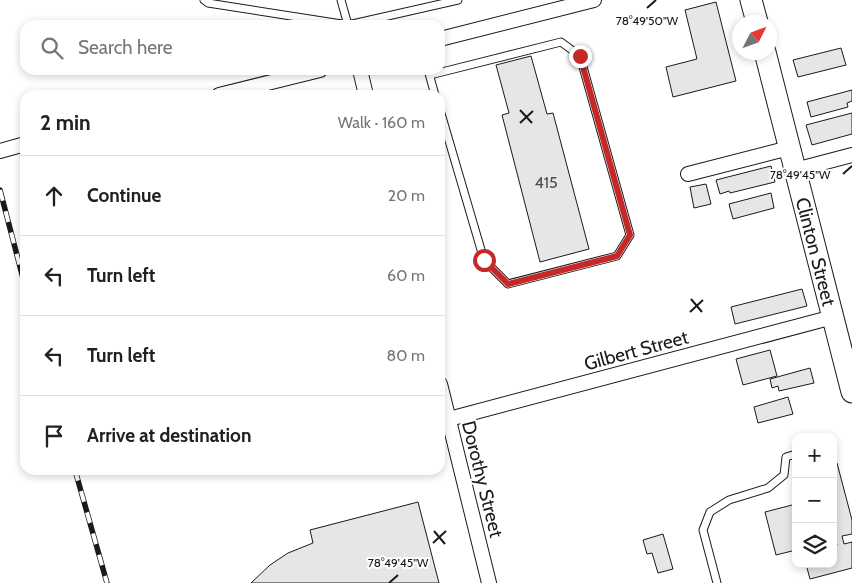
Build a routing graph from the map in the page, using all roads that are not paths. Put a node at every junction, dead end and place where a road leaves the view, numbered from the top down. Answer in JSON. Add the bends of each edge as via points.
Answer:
{"nodes":[{"id":1,"x":204,"y":0,"type":"edge"},
{"id":2,"x":341,"y":0,"type":"edge"},
{"id":3,"x":458,"y":0,"type":"edge"},
{"id":4,"x":594,"y":0,"type":"edge"},
{"id":5,"x":751,"y":0,"type":"edge"},
{"id":6,"x":755,"y":15,"type":"edge"},
{"id":7,"x":316,"y":20,"type":"edge"},
{"id":8,"x":347,"y":20,"type":"edge"},
{"id":9,"x":370,"y":20,"type":"edge"},
{"id":10,"x":445,"y":38,"type":"edge"},
{"id":11,"x":767,"y":60,"type":"edge"},
{"id":12,"x":445,"y":69,"type":"edge"},
{"id":13,"x":300,"y":75,"type":"edge"},
{"id":14,"x":361,"y":75,"type":"edge"},
{"id":15,"x":430,"y":75,"type":"edge"},
{"id":16,"x":239,"y":90,"type":"edge"},
{"id":17,"x":365,"y":90,"type":"edge"},
{"id":18,"x":434,"y":90,"type":"edge"},
{"id":19,"x":445,"y":127,"type":"edge"},
{"id":20,"x":20,"y":145,"type":"edge"},
{"id":21,"x":789,"y":148,"type":"junction"},
{"id":22,"x":0,"y":151,"type":"edge"},
{"id":23,"x":852,"y":155,"type":"edge"},
{"id":24,"x":795,"y":170,"type":"junction"},
{"id":25,"x":688,"y":174,"type":"dead end"},
{"id":26,"x":833,"y":317,"type":"junction"},
{"id":27,"x":849,"y":370,"type":"edge"},
{"id":28,"x":852,"y":392,"type":"edge"},
{"id":29,"x":445,"y":403,"type":"edge"},
{"id":30,"x":449,"y":419,"type":"junction"},
{"id":31,"x":792,"y":455,"type":"edge"},
{"id":32,"x":489,"y":583,"type":"edge"},
{"id":33,"x":717,"y":583,"type":"edge"}],
"edges":[{"from":1,"to":7,"type":"lane"},
{"from":2,"to":8,"type":"lane"},
{"from":3,"to":9,"type":"lane"},
{"from":4,"to":10,"type":"street"},
{"from":5,"to":6,"type":"main road"},
{"from":11,"to":21,"type":"main road","name":"Clinton Street"},
{"from":12,"to":19,"type":"lane","via":[[562,42],[580,56],[630,235],[617,256],[508,284],[484,260]]},
{"from":13,"to":16,"type":"street"},
{"from":14,"to":17,"type":"street"},
{"from":15,"to":18,"type":"lane"},
{"from":20,"to":22,"type":"street"},
{"from":21,"to":24,"type":"main road","name":"Clinton Street"},
{"from":21,"to":25,"type":"street"},
{"from":23,"to":24,"type":"street"},
{"from":24,"to":26,"type":"main road","name":"Clinton Street"},
{"from":26,"to":27,"type":"main road","name":"Clinton Street"},
{"from":26,"to":30,"type":"street","name":"Gilbert Street"},
{"from":27,"to":28,"type":"main road","name":"Clinton Street"},
{"from":29,"to":30,"type":"street","name":"Dorothy Street"},
{"from":30,"to":32,"type":"street","name":"Dorothy Street"},
{"from":31,"to":33,"type":"lane","via":[[786,457],[784,475],[768,488],[729,500],[710,512],[703,530]]}]}
